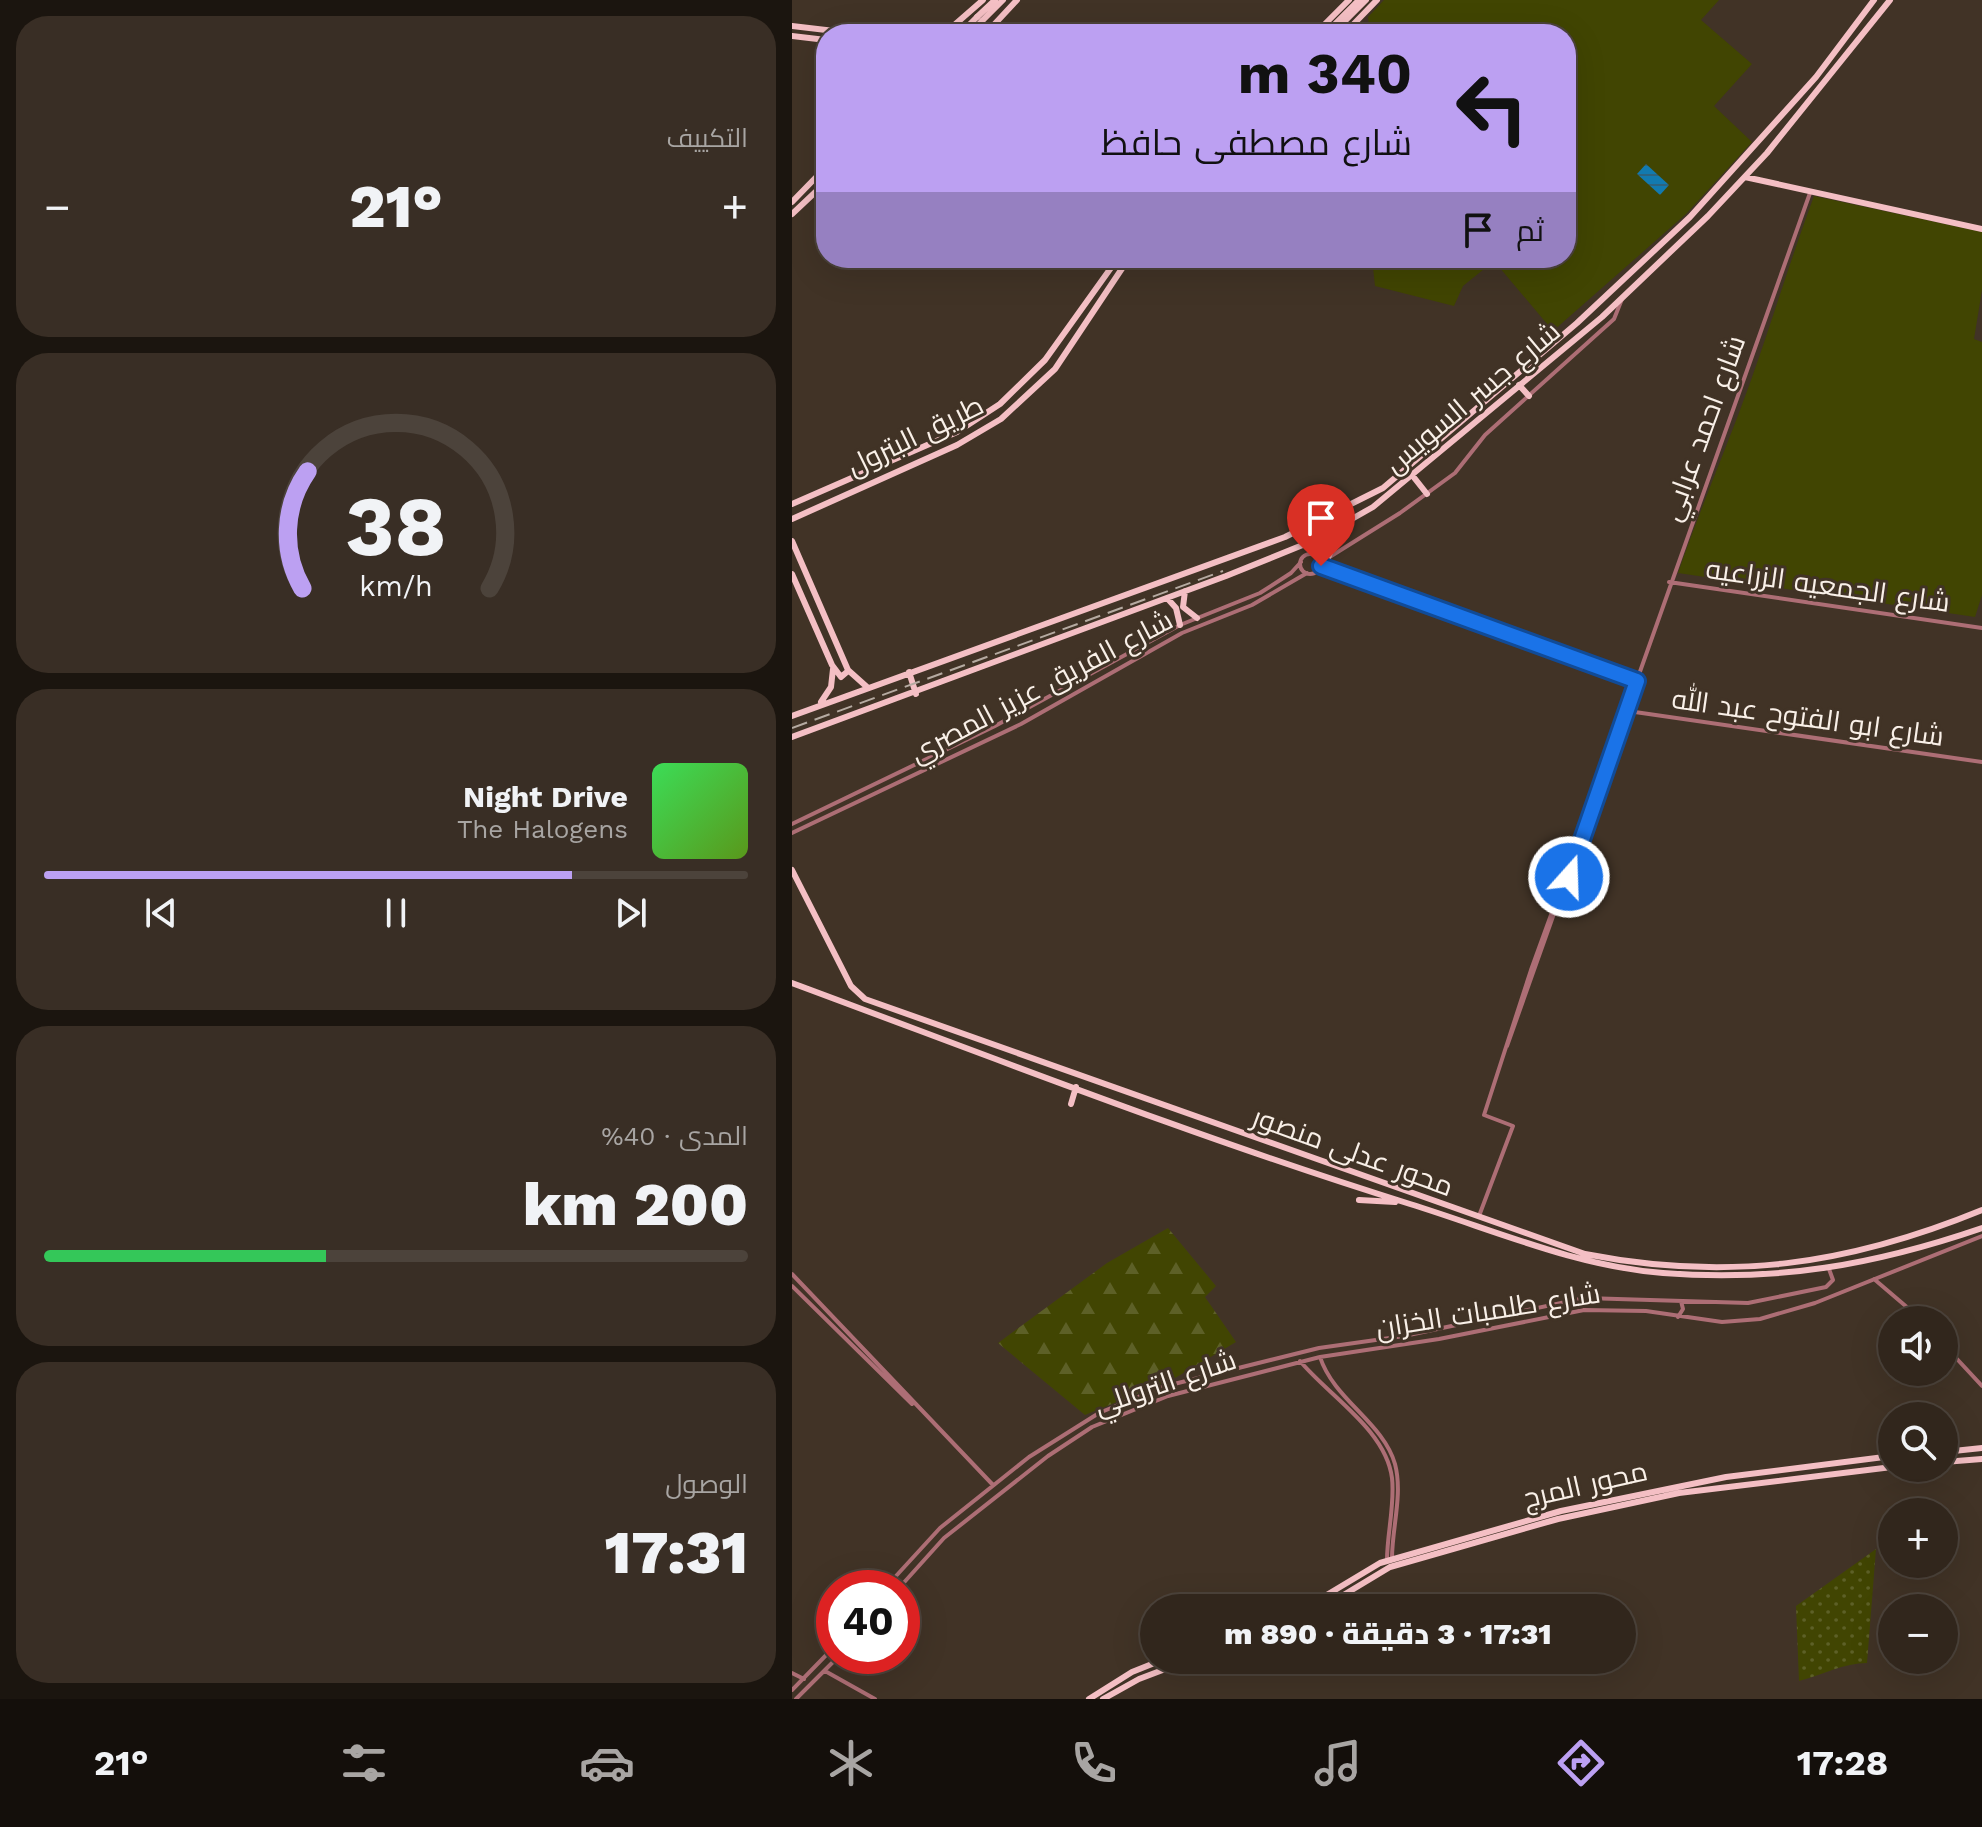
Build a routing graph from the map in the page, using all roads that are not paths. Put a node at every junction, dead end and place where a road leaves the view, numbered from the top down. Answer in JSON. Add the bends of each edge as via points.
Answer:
{"nodes":[{"id":1,"x":983,"y":0,"type":"edge"},
{"id":2,"x":995,"y":0,"type":"edge"},
{"id":3,"x":1003,"y":0,"type":"edge"},
{"id":4,"x":1017,"y":0,"type":"edge"},
{"id":5,"x":1349,"y":0,"type":"edge"},
{"id":6,"x":1359,"y":0,"type":"edge"},
{"id":7,"x":1366,"y":0,"type":"edge"},
{"id":8,"x":1377,"y":0,"type":"edge"},
{"id":9,"x":1874,"y":0,"type":"edge"},
{"id":10,"x":1890,"y":0,"type":"edge"},
{"id":11,"x":980,"y":19,"type":"junction"},
{"id":12,"x":958,"y":23,"type":"edge"},
{"id":13,"x":973,"y":24,"type":"edge"},
{"id":14,"x":978,"y":24,"type":"edge"},
{"id":15,"x":996,"y":24,"type":"edge"},
{"id":16,"x":1325,"y":24,"type":"edge"},
{"id":17,"x":1335,"y":24,"type":"edge"},
{"id":18,"x":1342,"y":24,"type":"edge"},
{"id":19,"x":1354,"y":24,"type":"edge"},
{"id":20,"x":792,"y":26,"type":"edge"},
{"id":21,"x":816,"y":29,"type":"edge"},
{"id":22,"x":792,"y":36,"type":"edge"},
{"id":23,"x":816,"y":39,"type":"edge"},
{"id":24,"x":816,"y":177,"type":"edge"},
{"id":25,"x":1745,"y":177,"type":"junction"},
{"id":26,"x":816,"y":191,"type":"edge"},
{"id":27,"x":1810,"y":192,"type":"junction"},
{"id":28,"x":792,"y":202,"type":"edge"},
{"id":29,"x":792,"y":214,"type":"edge"},
{"id":30,"x":1982,"y":229,"type":"edge"},
{"id":31,"x":1111,"y":268,"type":"edge"},
{"id":32,"x":1122,"y":268,"type":"edge"},
{"id":33,"x":1622,"y":299,"type":"junction"},
{"id":34,"x":1593,"y":309,"type":"junction"},
{"id":35,"x":1602,"y":317,"type":"junction"},
{"id":36,"x":1577,"y":323,"type":"junction"},
{"id":37,"x":1585,"y":331,"type":"junction"},
{"id":38,"x":1519,"y":385,"type":"junction"},
{"id":39,"x":1529,"y":396,"type":"junction"},
{"id":40,"x":939,"y":440,"type":"junction"},
{"id":41,"x":944,"y":451,"type":"junction"},
{"id":42,"x":1412,"y":475,"type":"junction"},
{"id":43,"x":1427,"y":494,"type":"junction"},
{"id":44,"x":793,"y":504,"type":"edge"},
{"id":45,"x":795,"y":517,"type":"edge"},
{"id":46,"x":1340,"y":527,"type":"junction"},
{"id":47,"x":792,"y":541,"type":"edge"},
{"id":48,"x":1302,"y":545,"type":"junction"},
{"id":49,"x":1237,"y":553,"type":"junction"},
{"id":50,"x":1307,"y":555,"type":"junction"},
{"id":51,"x":1328,"y":558,"type":"junction"},
{"id":52,"x":1219,"y":560,"type":"junction"},
{"id":53,"x":1301,"y":562,"type":"junction"},
{"id":54,"x":1320,"y":563,"type":"junction"},
{"id":55,"x":1242,"y":569,"type":"junction"},
{"id":56,"x":1316,"y":572,"type":"junction"},
{"id":57,"x":1307,"y":573,"type":"junction"},
{"id":58,"x":792,"y":574,"type":"edge"},
{"id":59,"x":1226,"y":576,"type":"junction"},
{"id":60,"x":1353,"y":579,"type":"junction"},
{"id":61,"x":1669,"y":582,"type":"junction"},
{"id":62,"x":1185,"y":591,"type":"junction"},
{"id":63,"x":1167,"y":598,"type":"junction"},
{"id":64,"x":1197,"y":618,"type":"junction"},
{"id":65,"x":1180,"y":625,"type":"junction"},
{"id":66,"x":1982,"y":628,"type":"edge"},
{"id":67,"x":832,"y":665,"type":"junction"},
{"id":68,"x":848,"y":670,"type":"junction"},
{"id":69,"x":909,"y":672,"type":"junction"},
{"id":70,"x":1637,"y":680,"type":"junction"},
{"id":71,"x":867,"y":687,"type":"junction"},
{"id":72,"x":916,"y":694,"type":"junction"},
{"id":73,"x":1037,"y":703,"type":"junction"},
{"id":74,"x":818,"y":705,"type":"junction"},
{"id":75,"x":1628,"y":711,"type":"junction"},
{"id":76,"x":1043,"y":712,"type":"junction"},
{"id":77,"x":792,"y":716,"type":"edge"},
{"id":78,"x":792,"y":737,"type":"edge"},
{"id":79,"x":928,"y":759,"type":"junction"},
{"id":80,"x":1982,"y":762,"type":"edge"},
{"id":81,"x":932,"y":766,"type":"junction"},
{"id":82,"x":792,"y":824,"type":"edge"},
{"id":83,"x":793,"y":831,"type":"edge"},
{"id":84,"x":792,"y":870,"type":"edge"},
{"id":85,"x":794,"y":878,"type":"edge"},
{"id":86,"x":792,"y":983,"type":"edge"},
{"id":87,"x":851,"y":986,"type":"junction"},
{"id":88,"x":865,"y":999,"type":"junction"},
{"id":89,"x":844,"y":1002,"type":"junction"},
{"id":90,"x":861,"y":1008,"type":"junction"},
{"id":91,"x":1507,"y":1046,"type":"junction"},
{"id":92,"x":1076,"y":1087,"type":"junction"},
{"id":93,"x":1071,"y":1104,"type":"dead end"},
{"id":94,"x":1251,"y":1138,"type":"junction"},
{"id":95,"x":1265,"y":1143,"type":"junction"},
{"id":96,"x":1246,"y":1152,"type":"junction"},
{"id":97,"x":1259,"y":1156,"type":"junction"},
{"id":98,"x":1359,"y":1200,"type":"dead end"},
{"id":99,"x":1407,"y":1203,"type":"junction"},
{"id":100,"x":1982,"y":1210,"type":"edge"},
{"id":101,"x":1478,"y":1218,"type":"junction"},
{"id":102,"x":1982,"y":1228,"type":"edge"},
{"id":103,"x":1982,"y":1236,"type":"edge"},
{"id":104,"x":1829,"y":1269,"type":"junction"},
{"id":105,"x":792,"y":1274,"type":"edge"},
{"id":106,"x":1874,"y":1279,"type":"junction"},
{"id":107,"x":792,"y":1286,"type":"edge"},
{"id":108,"x":1680,"y":1300,"type":"junction"},
{"id":109,"x":1906,"y":1306,"type":"edge"},
{"id":110,"x":1678,"y":1317,"type":"junction"},
{"id":111,"x":1378,"y":1340,"type":"junction"},
{"id":112,"x":1319,"y":1348,"type":"joint"},
{"id":113,"x":1379,"y":1349,"type":"junction"},
{"id":114,"x":1320,"y":1357,"type":"junction"},
{"id":115,"x":1958,"y":1360,"type":"edge"},
{"id":116,"x":1300,"y":1361,"type":"junction"},
{"id":117,"x":1982,"y":1386,"type":"edge"},
{"id":118,"x":915,"y":1405,"type":"junction"},
{"id":119,"x":1056,"y":1440,"type":"junction"},
{"id":120,"x":1062,"y":1446,"type":"junction"},
{"id":121,"x":1982,"y":1448,"type":"edge"},
{"id":122,"x":1958,"y":1451,"type":"edge"},
{"id":123,"x":1878,"y":1458,"type":"edge"},
{"id":124,"x":1982,"y":1459,"type":"edge"},
{"id":125,"x":1958,"y":1461,"type":"edge"},
{"id":126,"x":1878,"y":1469,"type":"edge"},
{"id":127,"x":1708,"y":1480,"type":"junction"},
{"id":128,"x":993,"y":1485,"type":"junction"},
{"id":129,"x":1709,"y":1489,"type":"junction"},
{"id":130,"x":1389,"y":1559,"type":"junction"},
{"id":131,"x":901,"y":1570,"type":"edge"},
{"id":132,"x":915,"y":1570,"type":"edge"},
{"id":133,"x":1331,"y":1594,"type":"edge"},
{"id":134,"x":1343,"y":1594,"type":"edge"},
{"id":135,"x":816,"y":1666,"type":"edge"},
{"id":136,"x":1140,"y":1669,"type":"edge"},
{"id":137,"x":792,"y":1673,"type":"edge"},
{"id":138,"x":822,"y":1674,"type":"edge"},
{"id":139,"x":830,"y":1674,"type":"edge"},
{"id":140,"x":1152,"y":1674,"type":"edge"},
{"id":141,"x":804,"y":1679,"type":"junction"},
{"id":142,"x":792,"y":1690,"type":"edge"},
{"id":143,"x":796,"y":1699,"type":"edge"},
{"id":144,"x":875,"y":1699,"type":"edge"},
{"id":145,"x":1089,"y":1699,"type":"edge"},
{"id":146,"x":1103,"y":1699,"type":"edge"}],
"edges":[{"from":1,"to":12,"type":"main road"},
{"from":2,"to":11,"type":"main road"},
{"from":3,"to":11,"type":"main road"},
{"from":4,"to":15,"type":"main road"},
{"from":5,"to":16,"type":"main road"},
{"from":6,"to":17,"type":"main road"},
{"from":7,"to":18,"type":"main road"},
{"from":8,"to":19,"type":"main road"},
{"from":9,"to":34,"type":"main road","name":"شارع جسر السويس","via":[[1772,127],[1690,217]]},
{"from":10,"to":25,"type":"main road","name":"شارع جسر السويس"},
{"from":11,"to":13,"type":"main road","bridge":true},
{"from":11,"to":14,"type":"main road","bridge":true},
{"from":20,"to":21,"type":"main road"},
{"from":22,"to":23,"type":"main road"},
{"from":24,"to":28,"type":"main road"},
{"from":25,"to":27,"type":"main road"},
{"from":25,"to":33,"type":"main road","name":"شارع جسر السويس"},
{"from":26,"to":29,"type":"main road"},
{"from":27,"to":30,"type":"main road"},
{"from":27,"to":61,"type":"street","name":"شارع احمد عرابي"},
{"from":31,"to":40,"type":"main road","name":"طريق البترول","via":[[1028,379],[990,411]]},
{"from":32,"to":41,"type":"main road","name":"طريق البترول","via":[[1039,387],[991,427]]},
{"from":33,"to":35,"type":"main road","name":"شارع جسر السويس"},
{"from":33,"to":39,"type":"street","via":[[1614,319]]},
{"from":34,"to":35,"type":"main road"},
{"from":34,"to":36,"type":"main road","name":"شارع جسر السويس"},
{"from":35,"to":37,"type":"main road","name":"شارع جسر السويس"},
{"from":36,"to":37,"type":"main road","via":[[1586,320]]},
{"from":36,"to":49,"type":"main road","name":"شارع جسر السويس","via":[[1383,488],[1318,523]]},
{"from":37,"to":38,"type":"main road","name":"شارع جسر السويس"},
{"from":38,"to":39,"type":"main road"},
{"from":38,"to":42,"type":"main road","name":"شارع جسر السويس"},
{"from":39,"to":43,"type":"street","via":[[1481,440],[1455,473]]},
{"from":40,"to":41,"type":"main road"},
{"from":40,"to":44,"type":"main road","name":"طريق البترول"},
{"from":41,"to":45,"type":"main road","name":"طريق البترول"},
{"from":42,"to":43,"type":"main road"},
{"from":42,"to":46,"type":"main road","name":"شارع جسر السويس"},
{"from":43,"to":51,"type":"street"},
{"from":44,"to":45,"type":"main road"},
{"from":46,"to":48,"type":"main road","name":"شارع جسر السويس"},
{"from":46,"to":51,"type":"main road"},
{"from":47,"to":68,"type":"main road"},
{"from":48,"to":50,"type":"main road"},
{"from":48,"to":55,"type":"main road","name":"شارع جسر السويس"},
{"from":49,"to":52,"type":"main road","name":"شارع جسر السويس"},
{"from":49,"to":55,"type":"main road","via":[[1236,564]]},
{"from":50,"to":53,"type":"street"},
{"from":50,"to":54,"type":"street"},
{"from":51,"to":54,"type":"street"},
{"from":52,"to":59,"type":"main road","via":[[1229,566]]},
{"from":52,"to":69,"type":"main road","name":"شارع جسر السويس"},
{"from":53,"to":57,"type":"street"},
{"from":53,"to":64,"type":"street","name":"شارع الفريق عزيز المصري","via":[[1268,588]]},
{"from":54,"to":56,"type":"street"},
{"from":54,"to":60,"type":"street"},
{"from":55,"to":59,"type":"main road","name":"شارع جسر السويس"},
{"from":56,"to":57,"type":"street"},
{"from":56,"to":60,"type":"street"},
{"from":57,"to":76,"type":"street","name":"شارع الفريق عزيز المصري","via":[[1252,605],[1171,640]]},
{"from":58,"to":67,"type":"main road"},
{"from":59,"to":62,"type":"main road","name":"شارع جسر السويس"},
{"from":60,"to":70,"type":"street"},
{"from":61,"to":66,"type":"street","name":"شارع الجمعيه الزراعيه"},
{"from":61,"to":70,"type":"street","name":"شارع احمد عرابي"},
{"from":62,"to":63,"type":"main road","name":"شارع جسر السويس"},
{"from":62,"to":64,"type":"main road","via":[[1183,607]]},
{"from":63,"to":65,"type":"main road"},
{"from":63,"to":72,"type":"main road","name":"شارع جسر السويس"},
{"from":64,"to":65,"type":"street","name":"شارع الفريق عزيز المصري"},
{"from":65,"to":73,"type":"street","name":"شارع الفريق عزيز المصري"},
{"from":67,"to":68,"type":"main road","via":[[841,677]]},
{"from":67,"to":74,"type":"main road","via":[[831,687]]},
{"from":68,"to":71,"type":"main road"},
{"from":69,"to":71,"type":"main road","name":"شارع جسر السويس"},
{"from":69,"to":72,"type":"main road"},
{"from":70,"to":75,"type":"street","name":"شارع احمد عرابي"},
{"from":70,"to":91,"type":"street","name":"شارع احمد عرابي"},
{"from":71,"to":74,"type":"main road","name":"شارع جسر السويس"},
{"from":72,"to":78,"type":"main road","name":"شارع جسر السويس"},
{"from":73,"to":76,"type":"street"},
{"from":73,"to":79,"type":"street","name":"شارع الفريق عزيز المصري"},
{"from":74,"to":77,"type":"main road","name":"شارع جسر السويس"},
{"from":75,"to":80,"type":"street","name":"شارع ابو الفتوح عبد الله"},
{"from":75,"to":91,"type":"street","name":"شارع احمد عرابي"},
{"from":76,"to":81,"type":"street","name":"شارع الفريق عزيز المصري"},
{"from":79,"to":81,"type":"street"},
{"from":79,"to":82,"type":"street","name":"شارع الفريق عزيز المصري"},
{"from":81,"to":83,"type":"street","name":"شارع الفريق عزيز المصري"},
{"from":84,"to":85,"type":"main road","name":"محور عدلى منصور"},
{"from":85,"to":87,"type":"main road","name":"محور عدلى منصور"},
{"from":86,"to":89,"type":"main road","name":"محور عدلى منصور"},
{"from":87,"to":88,"type":"main road","name":"محور عدلى منصور"},
{"from":87,"to":89,"type":"main road"},
{"from":88,"to":90,"type":"main road"},
{"from":88,"to":94,"type":"main road","name":"محور عدلى منصور"},
{"from":89,"to":90,"type":"main road","name":"محور عدلى منصور"},
{"from":90,"to":92,"type":"main road","name":"محور عدلى منصور"},
{"from":91,"to":101,"type":"street","name":"شارع احمد عرابي","via":[[1484,1115],[1513,1126]]},
{"from":92,"to":93,"type":"main road"},
{"from":92,"to":96,"type":"main road","name":"محور عدلى منصور"},
{"from":94,"to":95,"type":"main road","name":"محور عدلى منصور"},
{"from":94,"to":96,"type":"main road"},
{"from":95,"to":97,"type":"main road"},
{"from":95,"to":101,"type":"main road","name":"محور عدلى منصور"},
{"from":96,"to":97,"type":"main road","name":"محور عدلى منصور"},
{"from":97,"to":99,"type":"main road","name":"محور عدلى منصور"},
{"from":98,"to":99,"type":"main road"},
{"from":99,"to":104,"type":"main road","name":"محور عدلى منصور","via":[[1552,1251],[1643,1271],[1719,1276]]},
{"from":100,"to":101,"type":"main road","name":"محور عدلى منصور","via":[[1849,1255],[1724,1268],[1674,1267],[1585,1254]]},
{"from":102,"to":104,"type":"main road","name":"محور عدلى منصور","via":[[1905,1254]]},
{"from":103,"to":106,"type":"street","name":"شارع طلمبات الخزان"},
{"from":104,"to":108,"type":"street","name":"شارع طلمبات الخزان","via":[[1829,1286],[1776,1299]]},
{"from":105,"to":118,"type":"street"},
{"from":106,"to":109,"type":"street"},
{"from":106,"to":110,"type":"street","name":"شارع طلمبات الخزان","via":[[1752,1320]]},
{"from":107,"to":118,"type":"street"},
{"from":108,"to":110,"type":"street","via":[[1683,1309]]},
{"from":108,"to":111,"type":"street","name":"شارع طلمبات الخزان","via":[[1585,1298]]},
{"from":110,"to":113,"type":"street","name":"شارع طلمبات الخزان","via":[[1584,1310]]},
{"from":111,"to":112,"type":"street","name":"شارع طلمبات الخزان"},
{"from":111,"to":113,"type":"street"},
{"from":112,"to":119,"type":"street","name":"شارع التروللي","via":[[1149,1391]]},
{"from":113,"to":114,"type":"street","name":"شارع طلمبات الخزان"},
{"from":114,"to":116,"type":"street","name":"شارع التروللي"},
{"from":114,"to":130,"type":"street","via":[[1392,1457],[1398,1491]]},
{"from":115,"to":117,"type":"street"},
{"from":116,"to":120,"type":"street","name":"شارع التروللي","via":[[1168,1396],[1105,1421]]},
{"from":116,"to":130,"type":"street","via":[[1354,1416],[1387,1460],[1393,1488]]},
{"from":118,"to":128,"type":"street"},
{"from":119,"to":120,"type":"street"},
{"from":119,"to":128,"type":"street","name":"شارع التروللي"},
{"from":120,"to":132,"type":"street","name":"شارع التروللي","via":[[938,1544]]},
{"from":121,"to":122,"type":"main road"},
{"from":123,"to":127,"type":"main road","name":"محور المرج"},
{"from":124,"to":125,"type":"main road"},
{"from":126,"to":129,"type":"main road","name":"محور المرج"},
{"from":127,"to":129,"type":"main road"},
{"from":127,"to":130,"type":"main road","name":"محور المرج","via":[[1561,1511]]},
{"from":128,"to":131,"type":"street","name":"شارع التروللي","via":[[928,1539]]},
{"from":129,"to":134,"type":"main road","name":"محور المرج","via":[[1632,1501],[1396,1565]]},
{"from":130,"to":133,"type":"main road","name":"محور المرج"},
{"from":135,"to":141,"type":"street"},
{"from":136,"to":145,"type":"main road"},
{"from":137,"to":141,"type":"street"},
{"from":138,"to":143,"type":"street"},
{"from":139,"to":144,"type":"street"},
{"from":140,"to":146,"type":"main road"},
{"from":141,"to":142,"type":"street"}]}
